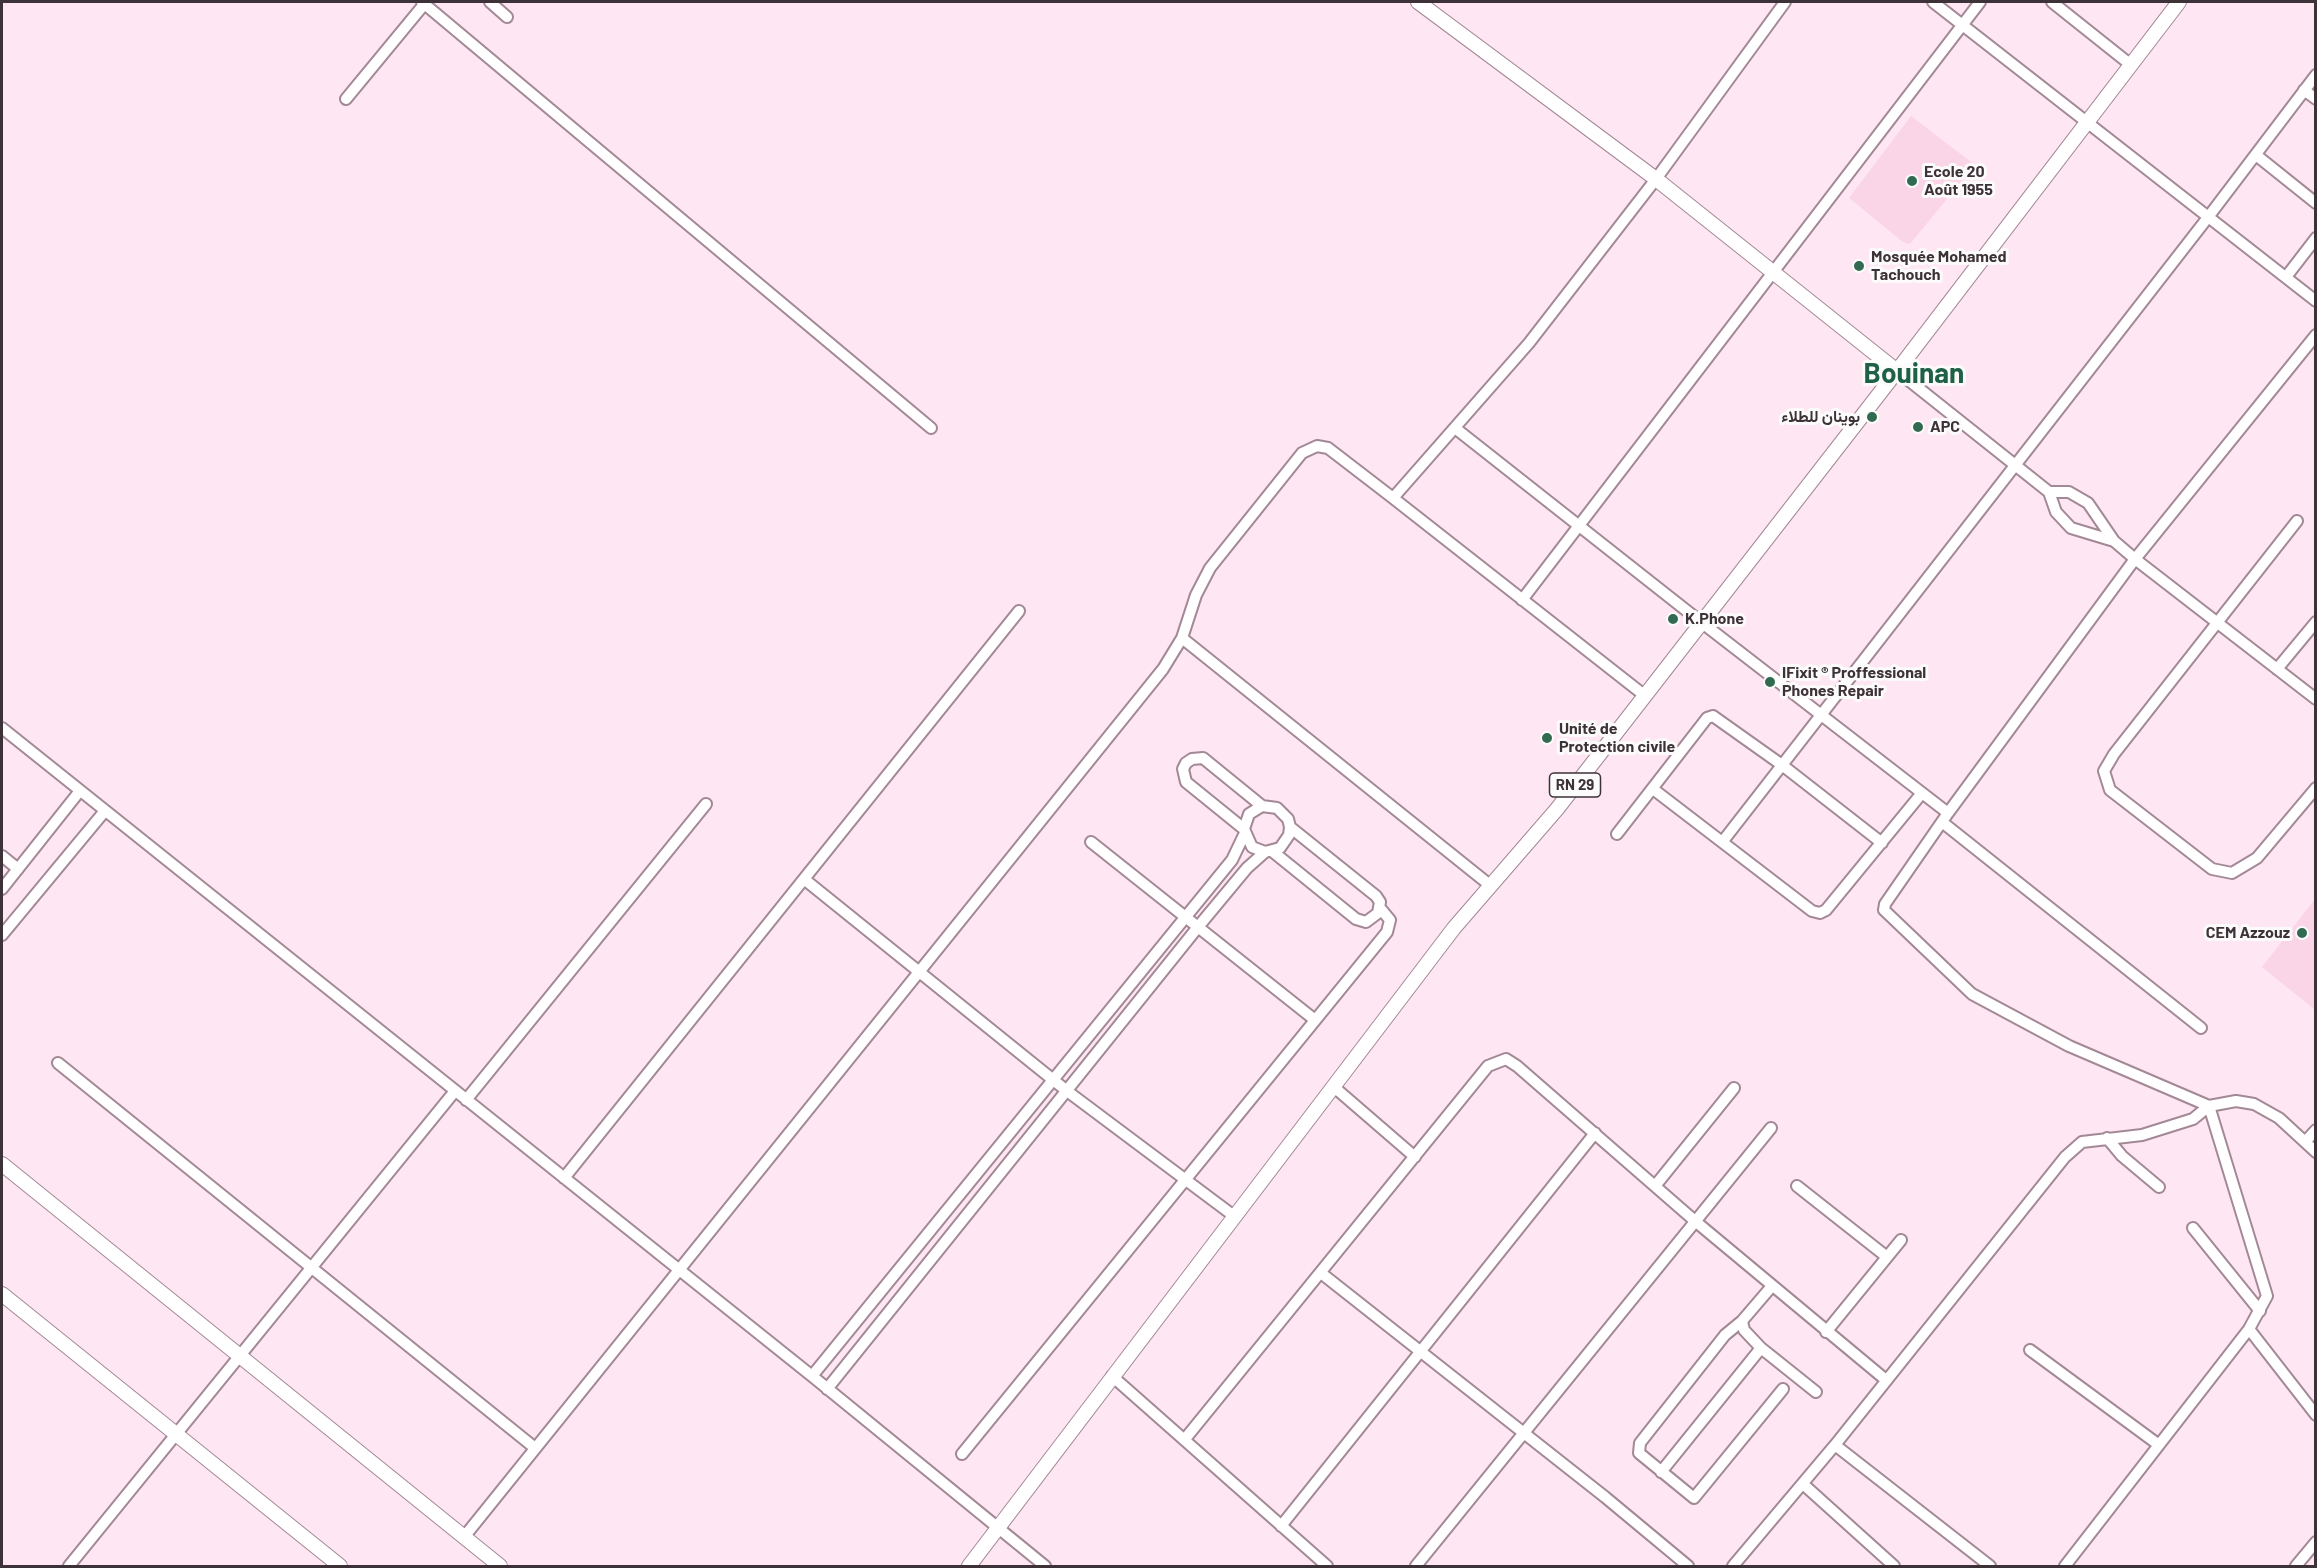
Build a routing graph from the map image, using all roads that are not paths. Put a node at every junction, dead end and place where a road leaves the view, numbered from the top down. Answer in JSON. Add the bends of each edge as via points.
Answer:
{"nodes":[{"id":1,"x":424,"y":2,"type":"edge"},
{"id":2,"x":490,"y":2,"type":"edge"},
{"id":3,"x":1418,"y":2,"type":"edge"},
{"id":4,"x":1785,"y":2,"type":"edge"},
{"id":5,"x":1933,"y":2,"type":"edge"},
{"id":6,"x":1980,"y":2,"type":"edge"},
{"id":7,"x":2052,"y":2,"type":"edge"},
{"id":8,"x":2179,"y":2,"type":"edge"},
{"id":9,"x":507,"y":17,"type":"dead end"},
{"id":10,"x":1963,"y":25,"type":"junction"},
{"id":11,"x":2131,"y":65,"type":"junction"},
{"id":12,"x":2316,"y":75,"type":"edge"},
{"id":13,"x":2304,"y":90,"type":"junction"},
{"id":14,"x":346,"y":99,"type":"dead end"},
{"id":15,"x":2316,"y":99,"type":"edge"},
{"id":16,"x":2087,"y":122,"type":"junction"},
{"id":17,"x":2256,"y":155,"type":"junction"},
{"id":18,"x":1656,"y":179,"type":"junction"},
{"id":19,"x":2316,"y":203,"type":"edge"},
{"id":20,"x":2209,"y":216,"type":"junction"},
{"id":21,"x":2316,"y":238,"type":"edge"},
{"id":22,"x":1774,"y":274,"type":"junction"},
{"id":23,"x":2286,"y":277,"type":"junction"},
{"id":24,"x":2316,"y":301,"type":"edge"},
{"id":25,"x":2316,"y":335,"type":"edge"},
{"id":26,"x":1897,"y":371,"type":"junction"},
{"id":27,"x":931,"y":428,"type":"dead end"},
{"id":28,"x":1455,"y":428,"type":"junction"},
{"id":29,"x":2014,"y":465,"type":"junction"},
{"id":30,"x":2049,"y":492,"type":"junction"},
{"id":31,"x":1393,"y":498,"type":"junction"},
{"id":32,"x":2297,"y":521,"type":"dead end"},
{"id":33,"x":1579,"y":526,"type":"junction"},
{"id":34,"x":2114,"y":541,"type":"junction"},
{"id":35,"x":2135,"y":560,"type":"junction"},
{"id":36,"x":1522,"y":600,"type":"junction"},
{"id":37,"x":1019,"y":611,"type":"dead end"},
{"id":38,"x":1701,"y":622,"type":"junction"},
{"id":39,"x":2217,"y":622,"type":"junction"},
{"id":40,"x":2316,"y":622,"type":"edge"},
{"id":41,"x":1182,"y":638,"type":"junction"},
{"id":42,"x":2277,"y":669,"type":"junction"},
{"id":43,"x":1644,"y":695,"type":"junction"},
{"id":44,"x":2315,"y":697,"type":"edge"},
{"id":45,"x":1821,"y":713,"type":"junction"},
{"id":46,"x":2,"y":728,"type":"edge"},
{"id":47,"x":1782,"y":765,"type":"junction"},
{"id":48,"x":2316,"y":788,"type":"edge"},
{"id":49,"x":1653,"y":789,"type":"junction"},
{"id":50,"x":79,"y":792,"type":"junction"},
{"id":51,"x":1922,"y":792,"type":"junction"},
{"id":52,"x":706,"y":804,"type":"dead end"},
{"id":53,"x":1262,"y":806,"type":"junction"},
{"id":54,"x":104,"y":812,"type":"junction"},
{"id":55,"x":1945,"y":817,"type":"junction"},
{"id":56,"x":1290,"y":827,"type":"junction"},
{"id":57,"x":1244,"y":832,"type":"junction"},
{"id":58,"x":1617,"y":834,"type":"dead end"},
{"id":59,"x":1723,"y":841,"type":"junction"},
{"id":60,"x":1091,"y":842,"type":"dead end"},
{"id":61,"x":1882,"y":843,"type":"junction"},
{"id":62,"x":1269,"y":852,"type":"junction"},
{"id":63,"x":2,"y":856,"type":"edge"},
{"id":64,"x":18,"y":868,"type":"junction"},
{"id":65,"x":804,"y":879,"type":"junction"},
{"id":66,"x":1491,"y":886,"type":"junction"},
{"id":67,"x":2,"y":889,"type":"edge"},
{"id":68,"x":1380,"y":908,"type":"junction"},
{"id":69,"x":1185,"y":916,"type":"junction"},
{"id":70,"x":1198,"y":927,"type":"junction"},
{"id":71,"x":2,"y":935,"type":"edge"},
{"id":72,"x":919,"y":970,"type":"junction"},
{"id":73,"x":1316,"y":1020,"type":"junction"},
{"id":74,"x":2201,"y":1029,"type":"dead end"},
{"id":75,"x":58,"y":1064,"type":"dead end"},
{"id":76,"x":1054,"y":1080,"type":"junction"},
{"id":77,"x":1334,"y":1087,"type":"junction"},
{"id":78,"x":1734,"y":1088,"type":"dead end"},
{"id":79,"x":1067,"y":1090,"type":"junction"},
{"id":80,"x":455,"y":1091,"type":"junction"},
{"id":81,"x":466,"y":1100,"type":"junction"},
{"id":82,"x":2209,"y":1106,"type":"junction"},
{"id":83,"x":1771,"y":1128,"type":"dead end"},
{"id":84,"x":2316,"y":1130,"type":"edge"},
{"id":85,"x":1594,"y":1133,"type":"junction"},
{"id":86,"x":2108,"y":1137,"type":"junction"},
{"id":87,"x":2305,"y":1142,"type":"junction"},
{"id":88,"x":2316,"y":1152,"type":"edge"},
{"id":89,"x":1415,"y":1156,"type":"junction"},
{"id":90,"x":2,"y":1164,"type":"edge"},
{"id":91,"x":564,"y":1178,"type":"junction"},
{"id":92,"x":1185,"y":1180,"type":"junction"},
{"id":93,"x":1655,"y":1186,"type":"junction"},
{"id":94,"x":1797,"y":1186,"type":"dead end"},
{"id":95,"x":2159,"y":1187,"type":"dead end"},
{"id":96,"x":1234,"y":1216,"type":"junction"},
{"id":97,"x":1695,"y":1221,"type":"junction"},
{"id":98,"x":2193,"y":1228,"type":"dead end"},
{"id":99,"x":1901,"y":1240,"type":"dead end"},
{"id":100,"x":912,"y":1256,"type":"junction"},
{"id":101,"x":1887,"y":1257,"type":"junction"},
{"id":102,"x":312,"y":1268,"type":"junction"},
{"id":103,"x":927,"y":1268,"type":"junction"},
{"id":104,"x":678,"y":1270,"type":"junction"},
{"id":105,"x":1321,"y":1273,"type":"junction"},
{"id":106,"x":1772,"y":1286,"type":"junction"},
{"id":107,"x":2,"y":1294,"type":"edge"},
{"id":108,"x":2260,"y":1311,"type":"junction"},
{"id":109,"x":1742,"y":1321,"type":"junction"},
{"id":110,"x":2249,"y":1329,"type":"junction"},
{"id":111,"x":1826,"y":1332,"type":"junction"},
{"id":112,"x":1761,"y":1348,"type":"junction"},
{"id":113,"x":1419,"y":1349,"type":"junction"},
{"id":114,"x":2030,"y":1350,"type":"dead end"},
{"id":115,"x":240,"y":1356,"type":"junction"},
{"id":116,"x":812,"y":1376,"type":"junction"},
{"id":117,"x":1112,"y":1376,"type":"junction"},
{"id":118,"x":1886,"y":1380,"type":"junction"},
{"id":119,"x":827,"y":1389,"type":"junction"},
{"id":120,"x":1783,"y":1389,"type":"dead end"},
{"id":121,"x":1816,"y":1392,"type":"dead end"},
{"id":122,"x":2316,"y":1415,"type":"edge"},
{"id":123,"x":1522,"y":1432,"type":"junction"},
{"id":124,"x":176,"y":1435,"type":"junction"},
{"id":125,"x":1185,"y":1439,"type":"junction"},
{"id":126,"x":1835,"y":1445,"type":"junction"},
{"id":127,"x":2158,"y":1446,"type":"junction"},
{"id":128,"x":536,"y":1448,"type":"junction"},
{"id":129,"x":962,"y":1454,"type":"dead end"},
{"id":130,"x":1661,"y":1472,"type":"junction"},
{"id":131,"x":1803,"y":1484,"type":"junction"},
{"id":132,"x":1281,"y":1526,"type":"junction"},
{"id":133,"x":998,"y":1528,"type":"junction"},
{"id":134,"x":464,"y":1537,"type":"junction"},
{"id":135,"x":2316,"y":1542,"type":"edge"},
{"id":136,"x":69,"y":1566,"type":"edge"},
{"id":137,"x":340,"y":1566,"type":"edge"},
{"id":138,"x":500,"y":1566,"type":"edge"},
{"id":139,"x":969,"y":1566,"type":"edge"},
{"id":140,"x":1045,"y":1566,"type":"edge"},
{"id":141,"x":1327,"y":1566,"type":"edge"},
{"id":142,"x":1416,"y":1566,"type":"edge"},
{"id":143,"x":1688,"y":1566,"type":"edge"},
{"id":144,"x":1732,"y":1566,"type":"edge"},
{"id":145,"x":1894,"y":1566,"type":"edge"},
{"id":146,"x":1990,"y":1566,"type":"edge"},
{"id":147,"x":2065,"y":1566,"type":"edge"},
{"id":148,"x":2296,"y":1566,"type":"edge"}],
"edges":[{"from":1,"to":14,"type":"street"},
{"from":1,"to":27,"type":"street"},
{"from":2,"to":9,"type":"street"},
{"from":3,"to":18,"type":"main road"},
{"from":4,"to":18,"type":"street"},
{"from":5,"to":10,"type":"street"},
{"from":6,"to":10,"type":"street"},
{"from":7,"to":11,"type":"street"},
{"from":8,"to":11,"type":"main road","number":"RN 29"},
{"from":10,"to":16,"type":"street"},
{"from":10,"to":22,"type":"street"},
{"from":11,"to":16,"type":"main road","number":"RN 29"},
{"from":12,"to":13,"type":"street"},
{"from":13,"to":15,"type":"street"},
{"from":13,"to":17,"type":"street"},
{"from":16,"to":20,"type":"street"},
{"from":16,"to":26,"type":"main road","number":"RN 29"},
{"from":17,"to":19,"type":"street"},
{"from":17,"to":20,"type":"street"},
{"from":18,"to":22,"type":"main road"},
{"from":18,"to":28,"type":"street","via":[[1529,343]]},
{"from":20,"to":23,"type":"street"},
{"from":20,"to":29,"type":"street"},
{"from":21,"to":23,"type":"street"},
{"from":22,"to":26,"type":"main road"},
{"from":22,"to":33,"type":"street"},
{"from":23,"to":24,"type":"street"},
{"from":25,"to":35,"type":"street"},
{"from":26,"to":29,"type":"street"},
{"from":26,"to":38,"type":"main road","number":"RN 29"},
{"from":28,"to":31,"type":"street"},
{"from":28,"to":33,"type":"street"},
{"from":29,"to":30,"type":"street"},
{"from":29,"to":45,"type":"street"},
{"from":30,"to":34,"type":"street","via":[[2069,492],[2088,503]]},
{"from":30,"to":34,"type":"street","via":[[2056,512],[2071,528]]},
{"from":31,"to":36,"type":"street"},
{"from":31,"to":41,"type":"street","via":[[1328,448],[1306,450],[1210,568]]},
{"from":32,"to":39,"type":"street"},
{"from":33,"to":36,"type":"street"},
{"from":33,"to":38,"type":"street"},
{"from":34,"to":35,"type":"street"},
{"from":35,"to":39,"type":"street"},
{"from":35,"to":55,"type":"street"},
{"from":36,"to":43,"type":"street"},
{"from":37,"to":65,"type":"street"},
{"from":38,"to":43,"type":"main road","number":"RN 29"},
{"from":38,"to":45,"type":"street"},
{"from":39,"to":42,"type":"street"},
{"from":39,"to":48,"type":"street","via":[[2114,754],[2104,771],[2110,790],[2212,868],[2232,873],[2257,858]]},
{"from":40,"to":42,"type":"street"},
{"from":41,"to":66,"type":"street"},
{"from":41,"to":72,"type":"street","via":[[1157,677]]},
{"from":42,"to":44,"type":"street"},
{"from":43,"to":66,"type":"main road","number":"RN 29","via":[[1557,809]]},
{"from":45,"to":47,"type":"street"},
{"from":45,"to":51,"type":"street"},
{"from":46,"to":50,"type":"street"},
{"from":47,"to":49,"type":"street","via":[[1713,716],[1707,718]]},
{"from":47,"to":59,"type":"street"},
{"from":47,"to":61,"type":"street"},
{"from":49,"to":58,"type":"street"},
{"from":49,"to":59,"type":"street"},
{"from":50,"to":54,"type":"street"},
{"from":50,"to":64,"type":"street"},
{"from":51,"to":55,"type":"street"},
{"from":51,"to":61,"type":"street"},
{"from":52,"to":81,"type":"street"},
{"from":53,"to":56,"type":"street","via":[[1277,808]]},
{"from":53,"to":57,"type":"street","via":[[1249,814]]},
{"from":53,"to":57,"type":"street","via":[[1203,758],[1186,763],[1186,782]]},
{"from":54,"to":71,"type":"street"},
{"from":54,"to":80,"type":"street"},
{"from":55,"to":74,"type":"street"},
{"from":55,"to":82,"type":"street","via":[[1885,904],[1887,915],[1972,994],[2068,1046]]},
{"from":56,"to":62,"type":"street","via":[[1286,842]]},
{"from":56,"to":68,"type":"street","via":[[1376,896]]},
{"from":57,"to":62,"type":"street","via":[[1252,847]]},
{"from":57,"to":69,"type":"street","via":[[1236,854]]},
{"from":59,"to":61,"type":"street","via":[[1812,911],[1820,913]]},
{"from":60,"to":69,"type":"street"},
{"from":62,"to":68,"type":"street","via":[[1356,920],[1371,920]]},
{"from":62,"to":70,"type":"street","via":[[1247,868]]},
{"from":63,"to":64,"type":"street"},
{"from":64,"to":67,"type":"street"},
{"from":65,"to":72,"type":"street"},
{"from":65,"to":91,"type":"street"},
{"from":66,"to":77,"type":"main road","number":"RN 29","via":[[1454,928]]},
{"from":68,"to":73,"type":"street","via":[[1390,920],[1387,932]]},
{"from":69,"to":70,"type":"street"},
{"from":69,"to":76,"type":"street"},
{"from":70,"to":73,"type":"street"},
{"from":70,"to":79,"type":"street"},
{"from":72,"to":76,"type":"street"},
{"from":72,"to":104,"type":"street"},
{"from":73,"to":92,"type":"street"},
{"from":75,"to":102,"type":"street"},
{"from":76,"to":79,"type":"street"},
{"from":76,"to":100,"type":"street"},
{"from":77,"to":89,"type":"street"},
{"from":77,"to":96,"type":"main road","number":"RN 29"},
{"from":78,"to":93,"type":"street"},
{"from":79,"to":92,"type":"street"},
{"from":79,"to":103,"type":"street"},
{"from":80,"to":81,"type":"street"},
{"from":80,"to":102,"type":"street"},
{"from":81,"to":91,"type":"street"},
{"from":82,"to":86,"type":"street","via":[[2193,1119],[2142,1135]]},
{"from":82,"to":87,"type":"street","via":[[2236,1101],[2254,1104],[2279,1118]]},
{"from":82,"to":108,"type":"street","via":[[2267,1290]]},
{"from":83,"to":97,"type":"street"},
{"from":84,"to":87,"type":"street"},
{"from":85,"to":89,"type":"street","via":[[1506,1059],[1488,1066]]},
{"from":85,"to":93,"type":"street"},
{"from":85,"to":113,"type":"street"},
{"from":86,"to":95,"type":"street","via":[[2122,1156]]},
{"from":86,"to":118,"type":"street","via":[[2082,1142],[2065,1157]]},
{"from":87,"to":88,"type":"street"},
{"from":89,"to":105,"type":"street"},
{"from":90,"to":115,"type":"main road"},
{"from":91,"to":104,"type":"street"},
{"from":92,"to":96,"type":"street"},
{"from":92,"to":129,"type":"street"},
{"from":93,"to":97,"type":"street"},
{"from":94,"to":101,"type":"street"},
{"from":96,"to":117,"type":"main road","number":"RN 29"},
{"from":97,"to":106,"type":"street"},
{"from":97,"to":123,"type":"street"},
{"from":98,"to":108,"type":"street"},
{"from":99,"to":101,"type":"street"},
{"from":100,"to":103,"type":"street"},
{"from":100,"to":116,"type":"street"},
{"from":101,"to":111,"type":"street"},
{"from":102,"to":115,"type":"street"},
{"from":102,"to":128,"type":"street"},
{"from":103,"to":119,"type":"street"},
{"from":104,"to":116,"type":"street"},
{"from":104,"to":128,"type":"street"},
{"from":105,"to":113,"type":"street"},
{"from":105,"to":125,"type":"street"},
{"from":106,"to":109,"type":"street"},
{"from":106,"to":111,"type":"street"},
{"from":107,"to":124,"type":"main road"},
{"from":108,"to":110,"type":"street"},
{"from":109,"to":112,"type":"street","via":[[1744,1330]]},
{"from":109,"to":130,"type":"street","via":[[1725,1335],[1640,1443],[1639,1453]]},
{"from":110,"to":122,"type":"street"},
{"from":110,"to":127,"type":"street"},
{"from":111,"to":118,"type":"street"},
{"from":112,"to":121,"type":"street"},
{"from":112,"to":130,"type":"street"},
{"from":113,"to":123,"type":"street"},
{"from":113,"to":132,"type":"street"},
{"from":114,"to":127,"type":"street"},
{"from":115,"to":124,"type":"street"},
{"from":115,"to":134,"type":"main road"},
{"from":116,"to":119,"type":"street"},
{"from":117,"to":125,"type":"street"},
{"from":117,"to":133,"type":"main road","number":"RN 29"},
{"from":118,"to":126,"type":"street"},
{"from":119,"to":133,"type":"street"},
{"from":120,"to":130,"type":"street","via":[[1699,1495],[1689,1496]]},
{"from":123,"to":142,"type":"street"},
{"from":123,"to":143,"type":"street"},
{"from":124,"to":136,"type":"street"},
{"from":124,"to":137,"type":"main road"},
{"from":125,"to":132,"type":"street"},
{"from":126,"to":131,"type":"street"},
{"from":126,"to":146,"type":"street"},
{"from":127,"to":147,"type":"street"},
{"from":128,"to":134,"type":"street"},
{"from":131,"to":144,"type":"street"},
{"from":131,"to":145,"type":"street"},
{"from":132,"to":141,"type":"street"},
{"from":133,"to":139,"type":"main road","number":"RN 29"},
{"from":133,"to":140,"type":"street"},
{"from":134,"to":138,"type":"main road"},
{"from":135,"to":148,"type":"street"}]}
